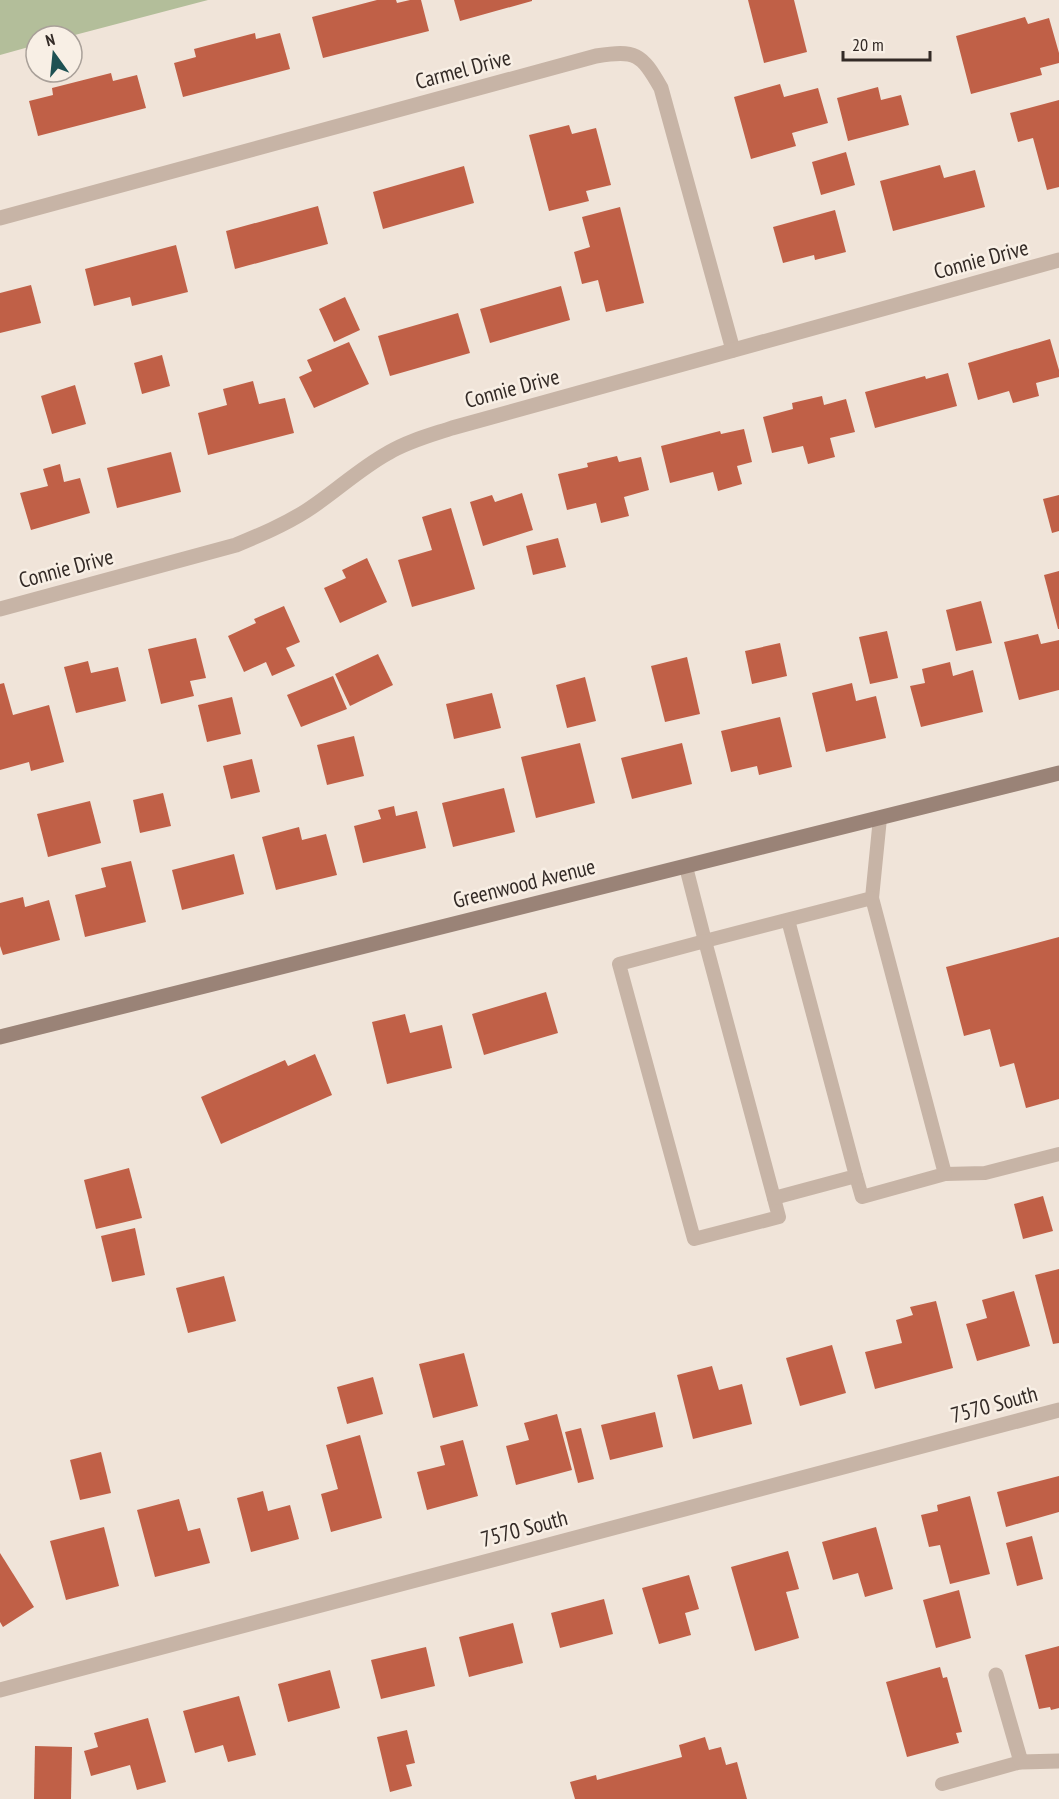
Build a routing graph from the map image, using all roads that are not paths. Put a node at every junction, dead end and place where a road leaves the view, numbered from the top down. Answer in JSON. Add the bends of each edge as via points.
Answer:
{"nodes":[{"id":1,"x":0,"y":218,"type":"edge"},
{"id":2,"x":1059,"y":260,"type":"edge"},
{"id":3,"x":733,"y":350,"type":"junction"},
{"id":4,"x":0,"y":609,"type":"edge"},
{"id":5,"x":1059,"y":773,"type":"edge"},
{"id":6,"x":880,"y":818,"type":"junction"},
{"id":7,"x":686,"y":867,"type":"junction"},
{"id":8,"x":872,"y":898,"type":"junction"},
{"id":9,"x":788,"y":920,"type":"junction"},
{"id":10,"x":705,"y":941,"type":"junction"},
{"id":11,"x":0,"y":1037,"type":"edge"},
{"id":12,"x":1059,"y":1154,"type":"edge"},
{"id":13,"x":945,"y":1174,"type":"junction"},
{"id":14,"x":856,"y":1176,"type":"junction"},
{"id":15,"x":774,"y":1198,"type":"junction"},
{"id":16,"x":1059,"y":1410,"type":"edge"},
{"id":17,"x":996,"y":1675,"type":"dead end"},
{"id":18,"x":0,"y":1690,"type":"edge"},
{"id":19,"x":1059,"y":1761,"type":"edge"},
{"id":20,"x":1022,"y":1762,"type":"junction"},
{"id":21,"x":942,"y":1784,"type":"dead end"}],
"edges":[{"from":1,"to":3,"type":"street","name":"Carmel Drive","via":[[622,52],[639,57],[661,88]]},
{"from":2,"to":3,"type":"street","name":"Connie Drive"},
{"from":3,"to":4,"type":"street","name":"Connie Drive","via":[[418,439],[358,471],[307,510],[236,545]]},
{"from":5,"to":6,"type":"street","name":"Greenwood Avenue"},
{"from":6,"to":7,"type":"street","name":"Greenwood Avenue"},
{"from":6,"to":8,"type":"lane"},
{"from":7,"to":10,"type":"lane"},
{"from":7,"to":11,"type":"street","name":"Greenwood Avenue"},
{"from":8,"to":9,"type":"lane"},
{"from":8,"to":13,"type":"lane"},
{"from":9,"to":10,"type":"lane"},
{"from":9,"to":14,"type":"lane"},
{"from":10,"to":15,"type":"lane"},
{"from":10,"to":15,"type":"lane","via":[[620,964],[694,1239],[779,1217]]},
{"from":12,"to":13,"type":"lane","via":[[985,1173]]},
{"from":13,"to":14,"type":"lane","via":[[862,1197]]},
{"from":14,"to":15,"type":"lane"},
{"from":16,"to":18,"type":"street","name":"7570 South"},
{"from":17,"to":20,"type":"street"},
{"from":19,"to":20,"type":"street"},
{"from":20,"to":21,"type":"lane"}]}
